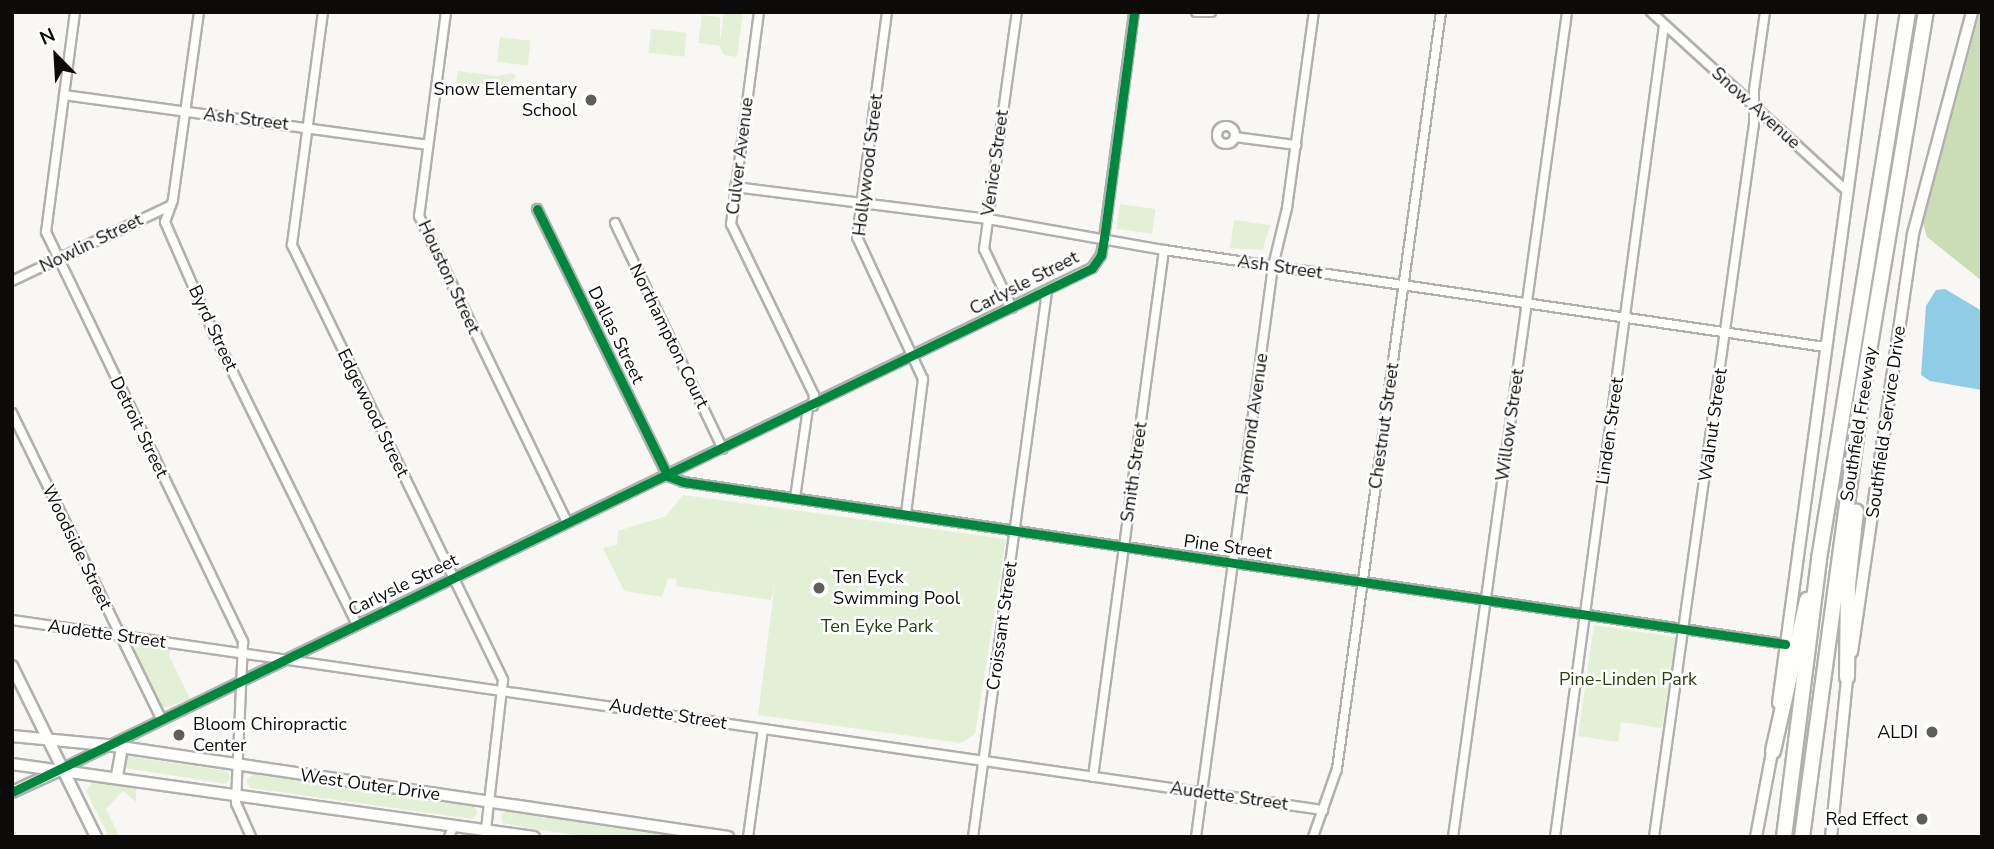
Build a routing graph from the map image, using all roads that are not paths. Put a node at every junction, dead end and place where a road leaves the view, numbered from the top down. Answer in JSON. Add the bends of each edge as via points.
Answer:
{"nodes":[{"id":1,"x":75,"y":12,"type":"edge"},
{"id":2,"x":199,"y":12,"type":"edge"},
{"id":3,"x":323,"y":12,"type":"edge"},
{"id":4,"x":446,"y":12,"type":"edge"},
{"id":5,"x":759,"y":12,"type":"edge"},
{"id":6,"x":887,"y":12,"type":"edge"},
{"id":7,"x":1017,"y":12,"type":"edge"},
{"id":8,"x":1135,"y":12,"type":"edge"},
{"id":9,"x":1196,"y":12,"type":"edge"},
{"id":10,"x":1211,"y":12,"type":"edge"},
{"id":11,"x":1314,"y":12,"type":"edge"},
{"id":12,"x":1441,"y":12,"type":"edge"},
{"id":13,"x":1567,"y":12,"type":"edge"},
{"id":14,"x":1765,"y":12,"type":"edge"},
{"id":15,"x":1872,"y":12,"type":"edge"},
{"id":16,"x":1908,"y":12,"type":"edge"},
{"id":17,"x":1926,"y":12,"type":"edge"},
{"id":18,"x":1972,"y":12,"type":"edge"},
{"id":19,"x":1653,"y":13,"type":"edge"},
{"id":20,"x":1664,"y":26,"type":"junction"},
{"id":21,"x":64,"y":95,"type":"junction"},
{"id":22,"x":1754,"y":107,"type":"junction"},
{"id":23,"x":184,"y":111,"type":"junction"},
{"id":24,"x":307,"y":126,"type":"junction"},
{"id":25,"x":1235,"y":136,"type":"dead end"},
{"id":26,"x":427,"y":145,"type":"junction"},
{"id":27,"x":1296,"y":145,"type":"junction"},
{"id":28,"x":735,"y":187,"type":"junction"},
{"id":29,"x":1847,"y":191,"type":"junction"},
{"id":30,"x":861,"y":204,"type":"junction"},
{"id":31,"x":170,"y":206,"type":"junction"},
{"id":32,"x":537,"y":209,"type":"dead end"},
{"id":33,"x":988,"y":219,"type":"junction"},
{"id":34,"x":615,"y":223,"type":"dead end"},
{"id":35,"x":1104,"y":238,"type":"junction"},
{"id":36,"x":1164,"y":250,"type":"junction"},
{"id":37,"x":58,"y":259,"type":"junction"},
{"id":38,"x":1273,"y":266,"type":"junction"},
{"id":39,"x":12,"y":281,"type":"edge"},
{"id":40,"x":1404,"y":285,"type":"junction"},
{"id":41,"x":1047,"y":291,"type":"junction"},
{"id":42,"x":1527,"y":303,"type":"junction"},
{"id":43,"x":1012,"y":308,"type":"junction"},
{"id":44,"x":1626,"y":318,"type":"junction"},
{"id":45,"x":1725,"y":332,"type":"junction"},
{"id":46,"x":1825,"y":347,"type":"junction"},
{"id":47,"x":913,"y":356,"type":"junction"},
{"id":48,"x":1862,"y":393,"type":"junction"},
{"id":49,"x":811,"y":407,"type":"junction"},
{"id":50,"x":12,"y":413,"type":"edge"},
{"id":51,"x":723,"y":449,"type":"junction"},
{"id":52,"x":668,"y":476,"type":"junction"},
{"id":53,"x":795,"y":498,"type":"junction"},
{"id":54,"x":906,"y":513,"type":"junction"},
{"id":55,"x":567,"y":522,"type":"junction"},
{"id":56,"x":1014,"y":532,"type":"junction"},
{"id":57,"x":1124,"y":548,"type":"junction"},
{"id":58,"x":1819,"y":559,"type":"junction"},
{"id":59,"x":1233,"y":564,"type":"junction"},
{"id":60,"x":453,"y":578,"type":"junction"},
{"id":61,"x":1363,"y":581,"type":"junction"},
{"id":62,"x":1486,"y":601,"type":"junction"},
{"id":63,"x":1585,"y":615,"type":"junction"},
{"id":64,"x":12,"y":620,"type":"edge"},
{"id":65,"x":357,"y":625,"type":"junction"},
{"id":66,"x":1684,"y":630,"type":"junction"},
{"id":67,"x":121,"y":636,"type":"junction"},
{"id":68,"x":1785,"y":644,"type":"junction"},
{"id":69,"x":244,"y":653,"type":"junction"},
{"id":70,"x":287,"y":659,"type":"junction"},
{"id":71,"x":12,"y":666,"type":"edge"},
{"id":72,"x":1847,"y":677,"type":"junction"},
{"id":73,"x":242,"y":679,"type":"junction"},
{"id":74,"x":503,"y":689,"type":"junction"},
{"id":75,"x":161,"y":719,"type":"junction"},
{"id":76,"x":763,"y":729,"type":"junction"},
{"id":77,"x":12,"y":736,"type":"edge"},
{"id":78,"x":49,"y":740,"type":"junction"},
{"id":79,"x":107,"y":745,"type":"junction"},
{"id":80,"x":122,"y":749,"type":"junction"},
{"id":81,"x":1773,"y":751,"type":"junction"},
{"id":82,"x":983,"y":760,"type":"junction"},
{"id":83,"x":12,"y":764,"type":"edge"},
{"id":84,"x":239,"y":766,"type":"junction"},
{"id":85,"x":63,"y":768,"type":"junction"},
{"id":86,"x":117,"y":776,"type":"junction"},
{"id":87,"x":1093,"y":777,"type":"junction"},
{"id":88,"x":12,"y":792,"type":"edge"},
{"id":89,"x":1202,"y":792,"type":"junction"},
{"id":90,"x":236,"y":794,"type":"junction"},
{"id":91,"x":488,"y":802,"type":"junction"},
{"id":92,"x":1323,"y":810,"type":"junction"},
{"id":93,"x":454,"y":825,"type":"junction"},
{"id":94,"x":486,"y":830,"type":"junction"},
{"id":95,"x":528,"y":836,"type":"edge"},
{"id":96,"x":96,"y":837,"type":"edge"},
{"id":97,"x":251,"y":837,"type":"edge"},
{"id":98,"x":449,"y":837,"type":"edge"},
{"id":99,"x":728,"y":837,"type":"edge"},
{"id":100,"x":748,"y":837,"type":"edge"},
{"id":101,"x":973,"y":837,"type":"edge"},
{"id":102,"x":1196,"y":837,"type":"edge"},
{"id":103,"x":1313,"y":837,"type":"edge"},
{"id":104,"x":1453,"y":837,"type":"edge"},
{"id":105,"x":1555,"y":837,"type":"edge"},
{"id":106,"x":1654,"y":837,"type":"edge"},
{"id":107,"x":1756,"y":837,"type":"edge"},
{"id":108,"x":1784,"y":837,"type":"edge"},
{"id":109,"x":1802,"y":837,"type":"edge"},
{"id":110,"x":1831,"y":837,"type":"edge"}],
"edges":[{"from":1,"to":21,"type":"street","name":"Detroit Street"},
{"from":2,"to":23,"type":"street","name":"Byrd Street"},
{"from":3,"to":24,"type":"street","name":"Edgewood Street"},
{"from":4,"to":26,"type":"street","name":"Houston Street"},
{"from":5,"to":28,"type":"street","name":"Culver Avenue"},
{"from":6,"to":30,"type":"street","name":"Hollywood Street"},
{"from":7,"to":33,"type":"street","name":"Venice Street"},
{"from":8,"to":35,"type":"street","name":"Carlysle Street"},
{"from":9,"to":10,"type":"street"},
{"from":11,"to":27,"type":"street","name":"Raymond Avenue"},
{"from":12,"to":40,"type":"street","name":"Chestnut Street"},
{"from":13,"to":42,"type":"street","name":"Willow Street"},
{"from":14,"to":22,"type":"street","name":"Walnut Street"},
{"from":15,"to":29,"type":"main road"},
{"from":16,"to":58,"type":"highway","name":"Southfield Freeway"},
{"from":17,"to":48,"type":"highway","name":"Southfield Freeway"},
{"from":18,"to":72,"type":"main road","name":"Southfield Service Drive","via":[[1913,234]]},
{"from":19,"to":20,"type":"street","name":"Snow Avenue"},
{"from":20,"to":22,"type":"street","name":"Snow Avenue"},
{"from":20,"to":44,"type":"street","name":"Linden Street"},
{"from":21,"to":23,"type":"street","name":"Ash Street"},
{"from":21,"to":37,"type":"street","name":"Detroit Street","via":[[46,225]]},
{"from":22,"to":29,"type":"street","name":"Snow Avenue"},
{"from":22,"to":45,"type":"street","name":"Walnut Street"},
{"from":23,"to":24,"type":"street","name":"Ash Street"},
{"from":23,"to":31,"type":"street","name":"Byrd Street"},
{"from":24,"to":26,"type":"street","name":"Ash Street"},
{"from":24,"to":60,"type":"street","name":"Edgewood Street","via":[[292,245]]},
{"from":25,"to":27,"type":"street"},
{"from":26,"to":55,"type":"street","name":"Houston Street","via":[[419,216]]},
{"from":27,"to":38,"type":"street","name":"Raymond Avenue"},
{"from":28,"to":30,"type":"street","name":"Ash Street"},
{"from":28,"to":49,"type":"street","name":"Culver Avenue","via":[[733,235],[814,395]]},
{"from":29,"to":46,"type":"main road"},
{"from":30,"to":33,"type":"street","name":"Ash Street"},
{"from":30,"to":47,"type":"street","name":"Hollywood Street","via":[[857,243]]},
{"from":31,"to":37,"type":"street","name":"Nowlin Street"},
{"from":31,"to":65,"type":"street","name":"Byrd Street","via":[[165,222],[170,237]]},
{"from":32,"to":52,"type":"street","name":"Dallas Street"},
{"from":33,"to":35,"type":"street","name":"Ash Street"},
{"from":33,"to":43,"type":"street","name":"Venice Street","via":[[985,257]]},
{"from":34,"to":51,"type":"street","name":"Northampton Court"},
{"from":35,"to":36,"type":"street","name":"Ash Street"},
{"from":35,"to":41,"type":"street","name":"Carlysle Street","via":[[1101,255],[1092,268]]},
{"from":36,"to":38,"type":"street","name":"Ash Street"},
{"from":36,"to":57,"type":"street","name":"Smith Street"},
{"from":37,"to":39,"type":"street","name":"Nowlin Street"},
{"from":37,"to":69,"type":"street","name":"Detroit Street","via":[[243,642]]},
{"from":38,"to":40,"type":"street","name":"Ash Street"},
{"from":38,"to":59,"type":"street","name":"Raymond Avenue"},
{"from":40,"to":42,"type":"street","name":"Ash Street"},
{"from":40,"to":61,"type":"street","name":"Chestnut Street"},
{"from":41,"to":43,"type":"street","name":"Carlysle Street"},
{"from":41,"to":56,"type":"street","name":"Croissant Street"},
{"from":42,"to":44,"type":"street","name":"Ash Street"},
{"from":42,"to":62,"type":"street","name":"Willow Street"},
{"from":43,"to":47,"type":"street","name":"Carlysle Street"},
{"from":44,"to":45,"type":"street","name":"Ash Street"},
{"from":44,"to":63,"type":"street","name":"Linden Street"},
{"from":45,"to":46,"type":"street","name":"Ash Street"},
{"from":45,"to":66,"type":"street","name":"Walnut Street"},
{"from":46,"to":68,"type":"main road"},
{"from":47,"to":49,"type":"street","name":"Carlysle Street"},
{"from":47,"to":54,"type":"street","name":"Hollywood Street","via":[[923,385]]},
{"from":48,"to":72,"type":"highway","via":[[1860,471],[1848,585]]},
{"from":48,"to":109,"type":"highway","name":"Southfield Freeway"},
{"from":49,"to":51,"type":"street","name":"Carlysle Street"},
{"from":49,"to":53,"type":"street","name":"Culver Avenue"},
{"from":50,"to":67,"type":"street","name":"Woodside Street"},
{"from":51,"to":52,"type":"street","name":"Carlysle Street"},
{"from":52,"to":53,"type":"street","name":"Pine Street"},
{"from":52,"to":55,"type":"street","name":"Carlysle Street"},
{"from":53,"to":54,"type":"street","name":"Pine Street"},
{"from":54,"to":56,"type":"street","name":"Pine Street"},
{"from":55,"to":60,"type":"street","name":"Carlysle Street"},
{"from":56,"to":57,"type":"street","name":"Pine Street"},
{"from":56,"to":82,"type":"street","name":"Croissant Street"},
{"from":57,"to":59,"type":"street","name":"Pine Street"},
{"from":57,"to":87,"type":"street","name":"Smith Street"},
{"from":58,"to":81,"type":"highway"},
{"from":58,"to":108,"type":"highway","name":"Southfield Freeway"},
{"from":59,"to":61,"type":"street","name":"Pine Street"},
{"from":59,"to":89,"type":"street","name":"Raymond Avenue"},
{"from":60,"to":65,"type":"street","name":"Carlysle Street"},
{"from":60,"to":74,"type":"street","name":"Edgewood Street"},
{"from":61,"to":62,"type":"street","name":"Pine Street"},
{"from":61,"to":92,"type":"street","name":"Chestnut Street","via":[[1337,769]]},
{"from":62,"to":63,"type":"street","name":"Pine Street"},
{"from":62,"to":104,"type":"street","name":"Willow Street"},
{"from":63,"to":66,"type":"street","name":"Pine Street"},
{"from":63,"to":105,"type":"street","name":"Linden Street"},
{"from":64,"to":67,"type":"street","name":"Audette Street"},
{"from":65,"to":70,"type":"street","name":"Carlysle Street"},
{"from":66,"to":68,"type":"street","name":"Pine Street"},
{"from":66,"to":106,"type":"street","name":"Walnut Street"},
{"from":67,"to":69,"type":"street","name":"Audette Street"},
{"from":67,"to":75,"type":"street","name":"Woodside Street"},
{"from":68,"to":81,"type":"main road"},
{"from":69,"to":70,"type":"street","name":"Audette Street"},
{"from":69,"to":73,"type":"street","name":"Detroit Street"},
{"from":70,"to":73,"type":"street","name":"Carlysle Street"},
{"from":70,"to":74,"type":"street","name":"Audette Street"},
{"from":71,"to":78,"type":"street"},
{"from":72,"to":110,"type":"main road","name":"Southfield Service Drive"},
{"from":73,"to":75,"type":"street","name":"Carlysle Street"},
{"from":73,"to":84,"type":"street","name":"Detroit Street"},
{"from":74,"to":76,"type":"street","name":"Audette Street"},
{"from":74,"to":91,"type":"street"},
{"from":75,"to":79,"type":"street","name":"Carlysle Street"},
{"from":76,"to":82,"type":"street","name":"Audette Street"},
{"from":76,"to":100,"type":"street"},
{"from":77,"to":78,"type":"main road","name":"West Outer Drive"},
{"from":78,"to":79,"type":"main road","name":"West Outer Drive"},
{"from":78,"to":85,"type":"street"},
{"from":79,"to":80,"type":"main road","name":"West Outer Drive"},
{"from":79,"to":85,"type":"street","name":"Carlysle Street"},
{"from":80,"to":84,"type":"main road","name":"West Outer Drive"},
{"from":80,"to":86,"type":"main road"},
{"from":81,"to":107,"type":"main road"},
{"from":82,"to":87,"type":"street","name":"Audette Street"},
{"from":82,"to":101,"type":"street","name":"Croissant Street"},
{"from":83,"to":85,"type":"main road","name":"West Outer Drive"},
{"from":84,"to":90,"type":"street","name":"Detroit Street"},
{"from":84,"to":91,"type":"main road","name":"West Outer Drive"},
{"from":85,"to":86,"type":"main road","name":"West Outer Drive"},
{"from":85,"to":88,"type":"street","name":"Carlysle Street"},
{"from":85,"to":96,"type":"street"},
{"from":86,"to":90,"type":"main road","name":"West Outer Drive"},
{"from":87,"to":89,"type":"street","name":"Audette Street"},
{"from":89,"to":92,"type":"street","name":"Audette Street"},
{"from":89,"to":102,"type":"street","name":"Raymond Avenue"},
{"from":90,"to":93,"type":"main road","name":"West Outer Drive"},
{"from":90,"to":97,"type":"street","name":"Detroit Street"},
{"from":91,"to":94,"type":"street"},
{"from":91,"to":99,"type":"main road","name":"West Outer Drive"},
{"from":92,"to":103,"type":"street","name":"Chestnut Street"},
{"from":93,"to":94,"type":"main road","name":"West Outer Drive"},
{"from":93,"to":98,"type":"street"},
{"from":94,"to":95,"type":"main road","name":"West Outer Drive"}]}
